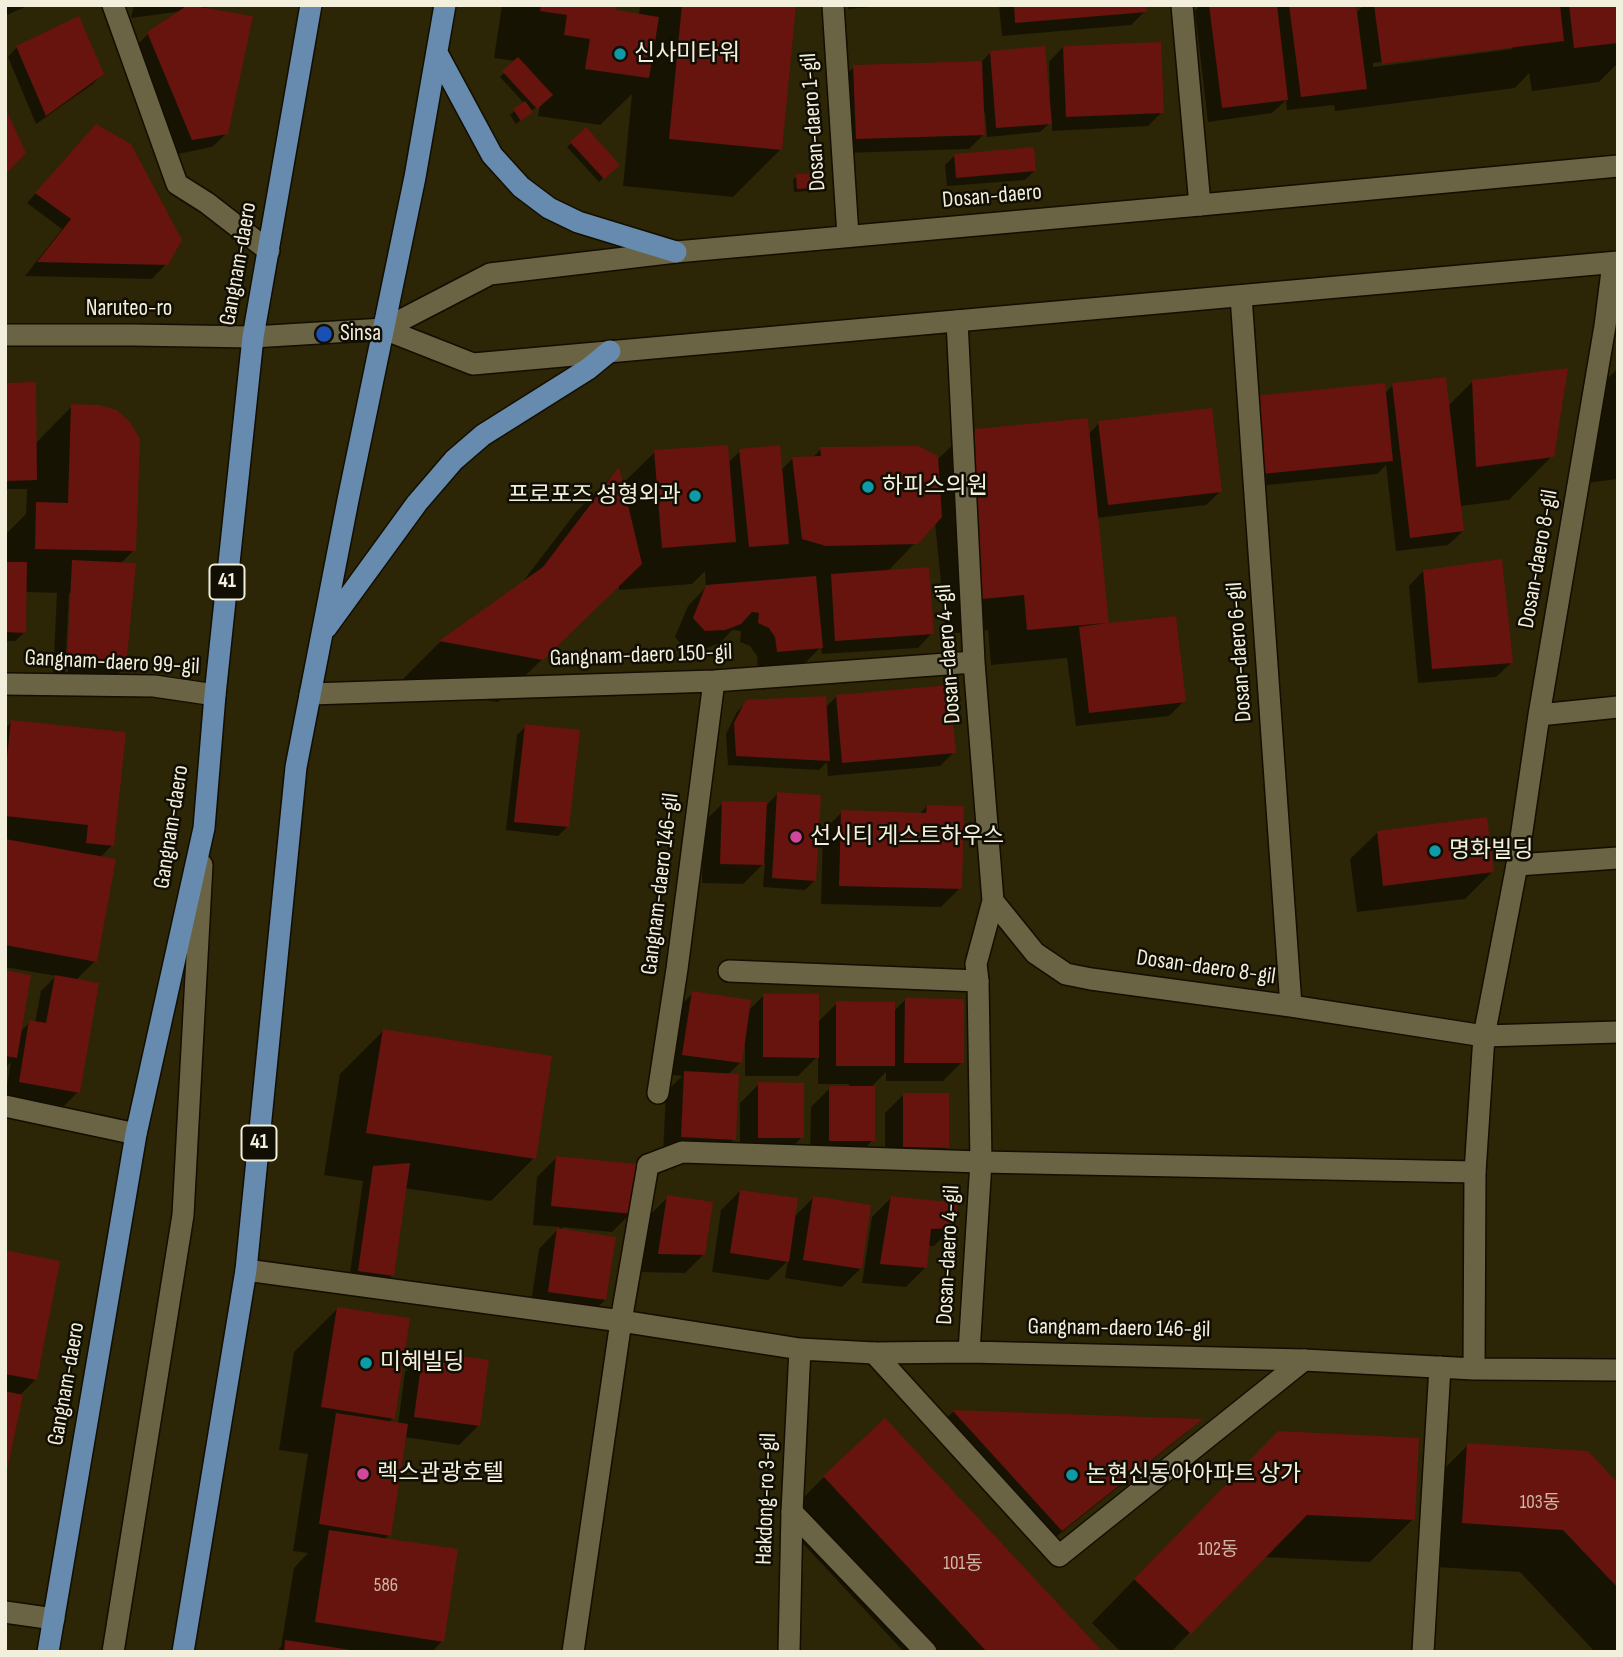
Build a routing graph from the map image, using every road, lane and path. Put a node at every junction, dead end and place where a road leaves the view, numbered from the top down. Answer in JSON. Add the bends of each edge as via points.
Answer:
{"nodes":[{"id":1,"x":113,"y":5,"type":"edge"},
{"id":2,"x":311,"y":5,"type":"edge"},
{"id":3,"x":445,"y":5,"type":"edge"},
{"id":4,"x":833,"y":5,"type":"edge"},
{"id":5,"x":1182,"y":5,"type":"edge"},
{"id":6,"x":437,"y":52,"type":"junction"},
{"id":7,"x":1618,"y":166,"type":"edge"},
{"id":8,"x":1200,"y":205,"type":"junction"},
{"id":9,"x":848,"y":236,"type":"junction"},
{"id":10,"x":269,"y":250,"type":"junction"},
{"id":11,"x":676,"y":251,"type":"junction"},
{"id":12,"x":1616,"y":262,"type":"edge"},
{"id":13,"x":1241,"y":296,"type":"junction"},
{"id":14,"x":957,"y":321,"type":"junction"},
{"id":15,"x":384,"y":329,"type":"junction"},
{"id":16,"x":5,"y":335,"type":"edge"},
{"id":17,"x":253,"y":337,"type":"junction"},
{"id":18,"x":610,"y":352,"type":"junction"},
{"id":19,"x":323,"y":633,"type":"junction"},
{"id":20,"x":974,"y":662,"type":"junction"},
{"id":21,"x":714,"y":681,"type":"junction"},
{"id":22,"x":5,"y":684,"type":"edge"},
{"id":23,"x":310,"y":694,"type":"junction"},
{"id":24,"x":215,"y":695,"type":"junction"},
{"id":25,"x":1618,"y":707,"type":"edge"},
{"id":26,"x":1539,"y":715,"type":"junction"},
{"id":27,"x":204,"y":828,"type":"junction"},
{"id":28,"x":1618,"y":858,"type":"edge"},
{"id":29,"x":1517,"y":865,"type":"junction"},
{"id":30,"x":993,"y":901,"type":"junction"},
{"id":31,"x":729,"y":971,"type":"dead end"},
{"id":32,"x":978,"y":981,"type":"junction"},
{"id":33,"x":1291,"y":1006,"type":"junction"},
{"id":34,"x":1618,"y":1032,"type":"edge"},
{"id":35,"x":1484,"y":1036,"type":"junction"},
{"id":36,"x":658,"y":1094,"type":"dead end"},
{"id":37,"x":5,"y":1106,"type":"edge"},
{"id":38,"x":136,"y":1134,"type":"junction"},
{"id":39,"x":981,"y":1162,"type":"junction"},
{"id":40,"x":1475,"y":1172,"type":"junction"},
{"id":41,"x":246,"y":1270,"type":"junction"},
{"id":42,"x":621,"y":1321,"type":"junction"},
{"id":43,"x":800,"y":1349,"type":"junction"},
{"id":44,"x":969,"y":1352,"type":"junction"},
{"id":45,"x":874,"y":1353,"type":"junction"},
{"id":46,"x":1304,"y":1360,"type":"junction"},
{"id":47,"x":1440,"y":1367,"type":"junction"},
{"id":48,"x":1474,"y":1368,"type":"junction"},
{"id":49,"x":1618,"y":1370,"type":"edge"},
{"id":50,"x":792,"y":1511,"type":"junction"},
{"id":51,"x":5,"y":1612,"type":"edge"},
{"id":52,"x":54,"y":1619,"type":"junction"},
{"id":53,"x":48,"y":1652,"type":"edge"},
{"id":54,"x":113,"y":1652,"type":"edge"},
{"id":55,"x":183,"y":1652,"type":"edge"},
{"id":56,"x":573,"y":1652,"type":"edge"},
{"id":57,"x":789,"y":1652,"type":"edge"},
{"id":58,"x":926,"y":1652,"type":"edge"},
{"id":59,"x":1423,"y":1652,"type":"edge"}],
"edges":[{"from":1,"to":10,"type":"street","via":[[177,184]]},
{"from":2,"to":10,"type":"main road","name":"Gangnam-daero","number":"41"},
{"from":3,"to":6,"type":"main road"},
{"from":4,"to":9,"type":"street","name":"Dosan-daero 1-gil"},
{"from":5,"to":8,"type":"street"},
{"from":6,"to":11,"type":"main road","via":[[492,155],[521,187],[578,222]]},
{"from":6,"to":15,"type":"main road"},
{"from":7,"to":8,"type":"street","name":"Dosan-daero"},
{"from":8,"to":9,"type":"street","name":"Dosan-daero"},
{"from":9,"to":11,"type":"street","name":"Dosan-daero"},
{"from":10,"to":17,"type":"main road","name":"Gangnam-daero","number":"41"},
{"from":11,"to":15,"type":"street","name":"Dosan-daero","via":[[490,274]]},
{"from":12,"to":13,"type":"street","name":"Dosan-daero"},
{"from":12,"to":26,"type":"street","name":"Dosan-daero 8-gil"},
{"from":13,"to":14,"type":"street","name":"Dosan-daero"},
{"from":13,"to":33,"type":"street","name":"Dosan-daero 6-gil"},
{"from":14,"to":18,"type":"street","name":"Dosan-daero"},
{"from":14,"to":20,"type":"street","name":"Dosan-daero 4-gil"},
{"from":15,"to":17,"type":"street","name":"Dosan-daero"},
{"from":15,"to":18,"type":"street","name":"Dosan-daero","via":[[473,364]]},
{"from":15,"to":19,"type":"main road","number":"41"},
{"from":16,"to":17,"type":"street","name":"Naruteo-ro"},
{"from":17,"to":24,"type":"main road","name":"Gangnam-daero","number":"41"},
{"from":18,"to":19,"type":"main road","via":[[483,435],[454,460],[417,503]]},
{"from":19,"to":23,"type":"main road","number":"41"},
{"from":20,"to":21,"type":"street","name":"Gangnam-daero 150-gil"},
{"from":20,"to":30,"type":"street","name":"Dosan-daero 4-gil"},
{"from":21,"to":23,"type":"street","name":"Gangnam-daero 150-gil"},
{"from":21,"to":36,"type":"street","name":"Gangnam-daero 146-gil"},
{"from":22,"to":24,"type":"street","name":"Gangnam-daero 99-gil","via":[[154,686]]},
{"from":23,"to":41,"type":"main road","number":"41","via":[[296,767]]},
{"from":24,"to":27,"type":"main road","name":"Gangnam-daero","number":"41"},
{"from":25,"to":26,"type":"street"},
{"from":26,"to":29,"type":"street","name":"Dosan-daero 8-gil"},
{"from":27,"to":38,"type":"main road","name":"Gangnam-daero","number":"41"},
{"from":27,"to":54,"type":"street","via":[[183,1215]]},
{"from":28,"to":29,"type":"street"},
{"from":29,"to":35,"type":"street","name":"Dosan-daero 8-gil"},
{"from":30,"to":32,"type":"street","name":"Dosan-daero 4-gil","via":[[976,964]]},
{"from":30,"to":33,"type":"street","name":"Dosan-daero 8-gil","via":[[1035,953],[1066,974]]},
{"from":31,"to":32,"type":"street"},
{"from":32,"to":39,"type":"street","name":"Dosan-daero 4-gil"},
{"from":33,"to":35,"type":"street","name":"Dosan-daero 8-gil"},
{"from":34,"to":35,"type":"street","name":"Dosan-daero 8-gil"},
{"from":35,"to":40,"type":"street","name":"Dosan-daero 8-gil"},
{"from":37,"to":38,"type":"street"},
{"from":38,"to":52,"type":"main road","name":"Gangnam-daero","number":"41"},
{"from":39,"to":40,"type":"street"},
{"from":39,"to":42,"type":"street","name":"Dosan-daero 4-gil","via":[[682,1152],[648,1165]]},
{"from":39,"to":44,"type":"street","name":"Dosan-daero 4-gil"},
{"from":40,"to":48,"type":"street","name":"Dosan-daero 8-gil"},
{"from":41,"to":42,"type":"street","name":"Gangnam-daero 146-gil"},
{"from":41,"to":55,"type":"main road","number":"41"},
{"from":42,"to":43,"type":"street","name":"Gangnam-daero 146-gil"},
{"from":42,"to":56,"type":"street"},
{"from":43,"to":45,"type":"street","name":"Gangnam-daero 146-gil"},
{"from":43,"to":50,"type":"street","name":"Hakdong-ro 3-gil"},
{"from":44,"to":45,"type":"street","name":"Gangnam-daero 146-gil"},
{"from":44,"to":46,"type":"street","name":"Gangnam-daero 146-gil"},
{"from":45,"to":46,"type":"street","via":[[1059,1556]]},
{"from":46,"to":47,"type":"street","name":"Gangnam-daero 146-gil"},
{"from":47,"to":48,"type":"street","name":"Gangnam-daero 146-gil"},
{"from":47,"to":59,"type":"street"},
{"from":48,"to":49,"type":"street","name":"Gangnam-daero 146-gil"},
{"from":50,"to":57,"type":"street","name":"Hakdong-ro 3-gil"},
{"from":50,"to":58,"type":"street"},
{"from":51,"to":52,"type":"street"},
{"from":52,"to":53,"type":"main road","name":"Gangnam-daero","number":"41"}]}
